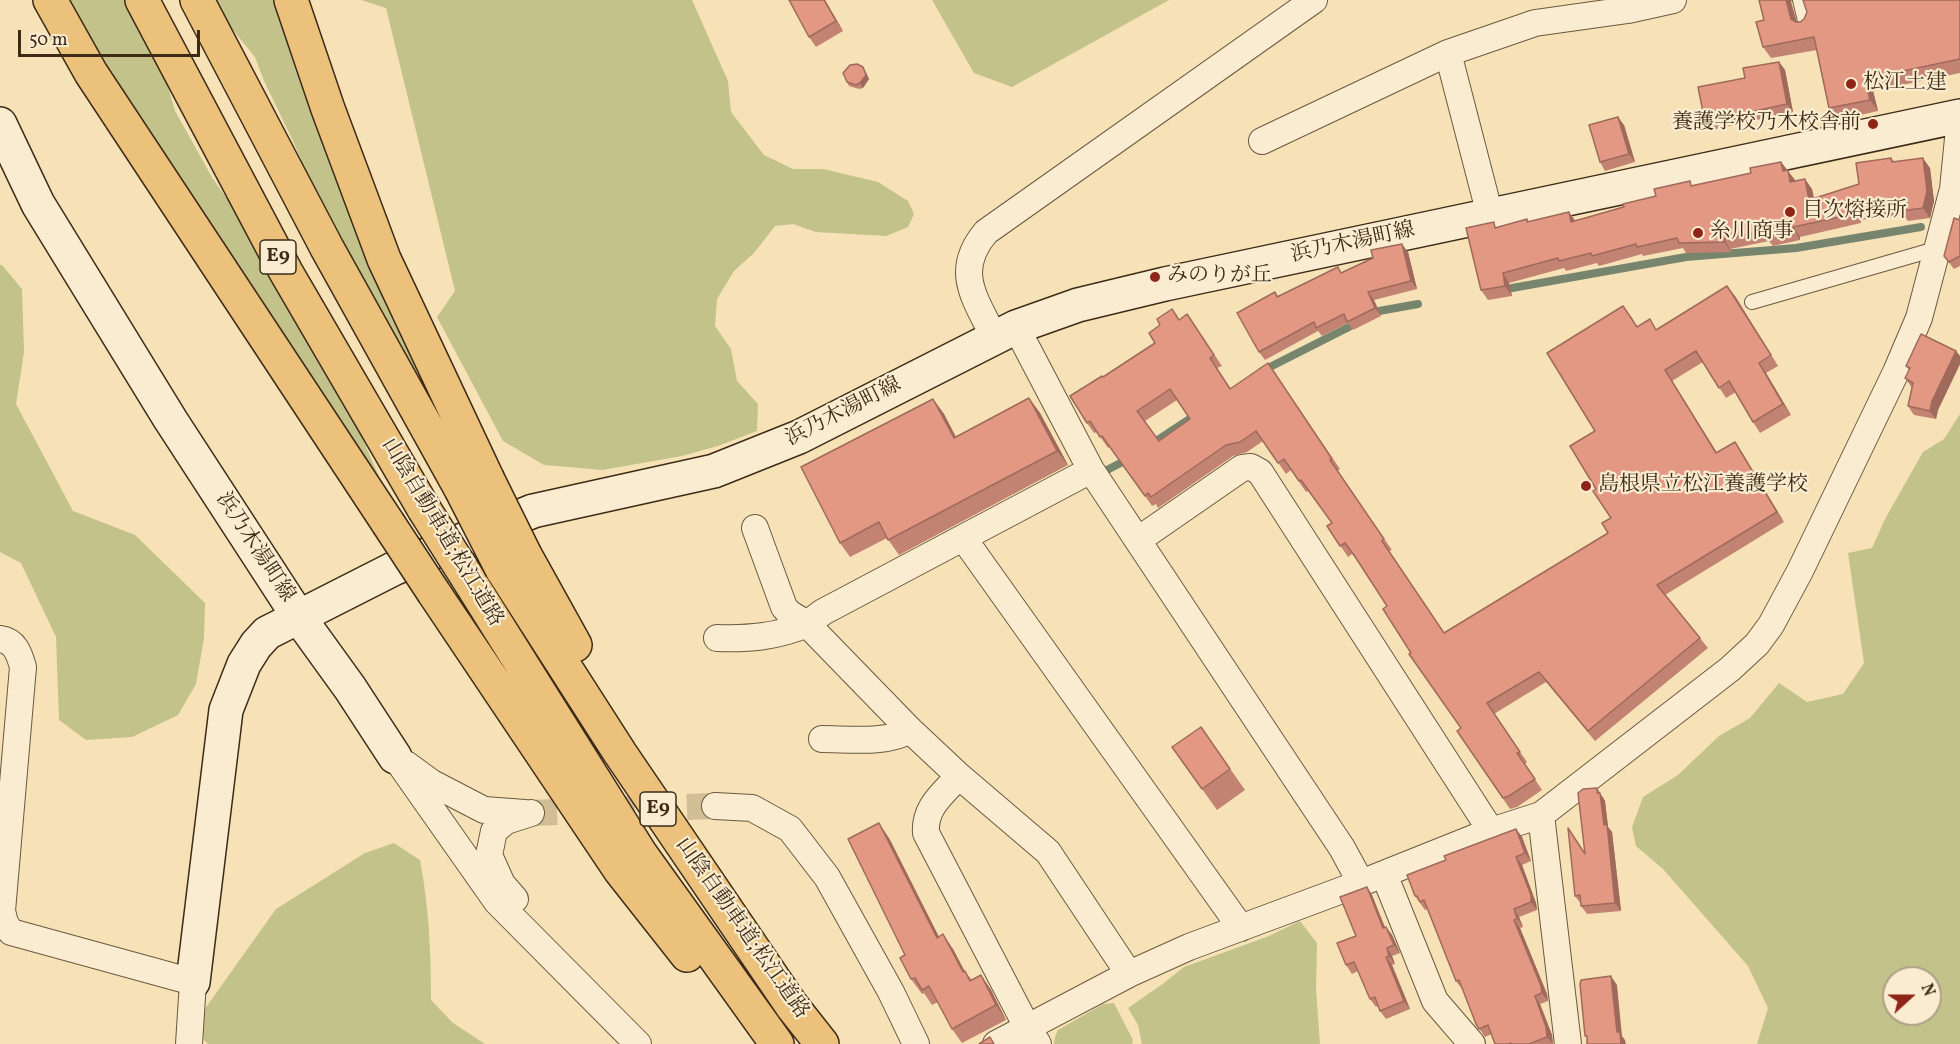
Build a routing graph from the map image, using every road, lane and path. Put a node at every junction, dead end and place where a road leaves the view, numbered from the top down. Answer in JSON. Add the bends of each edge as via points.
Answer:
{"nodes":[{"id":1,"x":50,"y":0,"type":"edge"},
{"id":2,"x":142,"y":0,"type":"edge"},
{"id":3,"x":197,"y":0,"type":"edge"},
{"id":4,"x":291,"y":0,"type":"edge"},
{"id":5,"x":1314,"y":0,"type":"edge"},
{"id":6,"x":1673,"y":0,"type":"edge"},
{"id":7,"x":1800,"y":0,"type":"edge"},
{"id":8,"x":1574,"y":9,"type":"edge"},
{"id":9,"x":1806,"y":25,"type":"edge"},
{"id":10,"x":1448,"y":53,"type":"junction"},
{"id":11,"x":1960,"y":117,"type":"edge"},
{"id":12,"x":0,"y":124,"type":"edge"},
{"id":13,"x":1262,"y":141,"type":"dead end"},
{"id":14,"x":1490,"y":215,"type":"junction"},
{"id":15,"x":1939,"y":248,"type":"junction"},
{"id":16,"x":1752,"y":302,"type":"dead end"},
{"id":17,"x":1005,"y":332,"type":"junction"},
{"id":18,"x":1091,"y":470,"type":"junction"},
{"id":19,"x":474,"y":483,"type":"junction"},
{"id":20,"x":755,"y":528,"type":"dead end"},
{"id":21,"x":964,"y":539,"type":"junction"},
{"id":22,"x":1138,"y":540,"type":"junction"},
{"id":23,"x":298,"y":616,"type":"junction"},
{"id":24,"x":807,"y":624,"type":"junction"},
{"id":25,"x":717,"y":638,"type":"dead end"},
{"id":26,"x":0,"y":639,"type":"edge"},
{"id":27,"x":910,"y":730,"type":"junction"},
{"id":28,"x":822,"y":739,"type":"dead end"},
{"id":29,"x":395,"y":757,"type":"junction"},
{"id":30,"x":959,"y":776,"type":"junction"},
{"id":31,"x":715,"y":806,"type":"tunnel mouth"},
{"id":32,"x":1541,"y":815,"type":"junction"},
{"id":33,"x":1491,"y":831,"type":"junction"},
{"id":34,"x":1372,"y":879,"type":"junction"},
{"id":35,"x":1241,"y":928,"type":"junction"},
{"id":36,"x":1129,"y":974,"type":"junction"},
{"id":37,"x":193,"y":982,"type":"junction"},
{"id":38,"x":582,"y":988,"type":"junction"},
{"id":39,"x":1032,"y":1036,"type":"edge"},
{"id":40,"x":189,"y":1044,"type":"edge"},
{"id":41,"x":638,"y":1044,"type":"edge"},
{"id":42,"x":757,"y":1044,"type":"edge"},
{"id":43,"x":777,"y":1044,"type":"edge"},
{"id":44,"x":822,"y":1044,"type":"edge"},
{"id":45,"x":916,"y":1044,"type":"edge"},
{"id":46,"x":996,"y":1044,"type":"edge"},
{"id":47,"x":1472,"y":1044,"type":"edge"},
{"id":48,"x":1568,"y":1044,"type":"edge"}],
"edges":[{"from":1,"to":42,"type":"highway","bridge":true,"via":[[91,73],[620,870]]},
{"from":2,"to":43,"type":"highway","name":"山陰自動車道;松江道路","number":"E9","bridge":true,"via":[[286,272],[424,509],[640,853]]},
{"from":3,"to":19,"type":"highway","name":"山陰自動車道;松江道路","number":"E9","via":[[327,248]]},
{"from":4,"to":19,"type":"highway","via":[[384,259]]},
{"from":5,"to":17,"type":"street","via":[[986,232],[971,254],[969,279],[972,292]]},
{"from":6,"to":8,"type":"street","via":[[1628,10]]},
{"from":7,"to":9,"type":"lane"},
{"from":8,"to":10,"type":"street"},
{"from":10,"to":13,"type":"street"},
{"from":10,"to":14,"type":"street"},
{"from":11,"to":14,"type":"main road","name":"浜乃木湯町線"},
{"from":11,"to":15,"type":"street","via":[[1953,189]]},
{"from":12,"to":23,"type":"main road","name":"浜乃木湯町線","via":[[38,204],[170,419]]},
{"from":14,"to":17,"type":"main road","name":"浜乃木湯町線","via":[[1165,284],[1078,305]]},
{"from":15,"to":16,"type":"lane"},
{"from":15,"to":32,"type":"street","via":[[1919,318],[1896,372],[1772,625],[1730,669]]},
{"from":17,"to":18,"type":"street"},
{"from":17,"to":23,"type":"main road","name":"浜乃木湯町線","via":[[799,438],[714,471],[533,510],[395,568]]},
{"from":18,"to":21,"type":"street"},
{"from":18,"to":22,"type":"street"},
{"from":19,"to":44,"type":"highway","name":"山陰自動車道;松江道路","number":"E9","bridge":true,"via":[[513,562],[600,691],[620,753]]},
{"from":20,"to":24,"type":"street","via":[[784,607]]},
{"from":21,"to":24,"type":"street"},
{"from":21,"to":35,"type":"street"},
{"from":22,"to":33,"type":"street","via":[[1242,468],[1260,472]]},
{"from":22,"to":34,"type":"street","via":[[1342,848]]},
{"from":23,"to":29,"type":"main road"},
{"from":23,"to":37,"type":"main road","via":[[267,633],[256,645],[226,710]]},
{"from":24,"to":25,"type":"street","via":[[769,636]]},
{"from":24,"to":27,"type":"street"},
{"from":26,"to":37,"type":"street","via":[[8,640],[18,651],[23,667],[2,911],[5,923],[11,932]]},
{"from":27,"to":28,"type":"street","via":[[880,739]]},
{"from":27,"to":30,"type":"street"},
{"from":29,"to":38,"type":"street","via":[[497,902]]},
{"from":29,"to":38,"type":"street","via":[[432,783],[484,810],[531,813],[506,821],[494,831],[489,855],[502,884],[544,932]]},
{"from":30,"to":36,"type":"street","via":[[1048,852]]},
{"from":30,"to":39,"type":"street","via":[[928,811],[926,833]]},
{"from":31,"to":45,"type":"street","via":[[752,808],[790,829],[827,877]]},
{"from":32,"to":33,"type":"street"},
{"from":32,"to":48,"type":"street"},
{"from":33,"to":34,"type":"street"},
{"from":34,"to":35,"type":"street"},
{"from":34,"to":47,"type":"street","via":[[1435,1001]]},
{"from":35,"to":36,"type":"street"},
{"from":36,"to":39,"type":"street"},
{"from":37,"to":40,"type":"street"},
{"from":38,"to":41,"type":"street"},
{"from":39,"to":46,"type":"street"}]}
